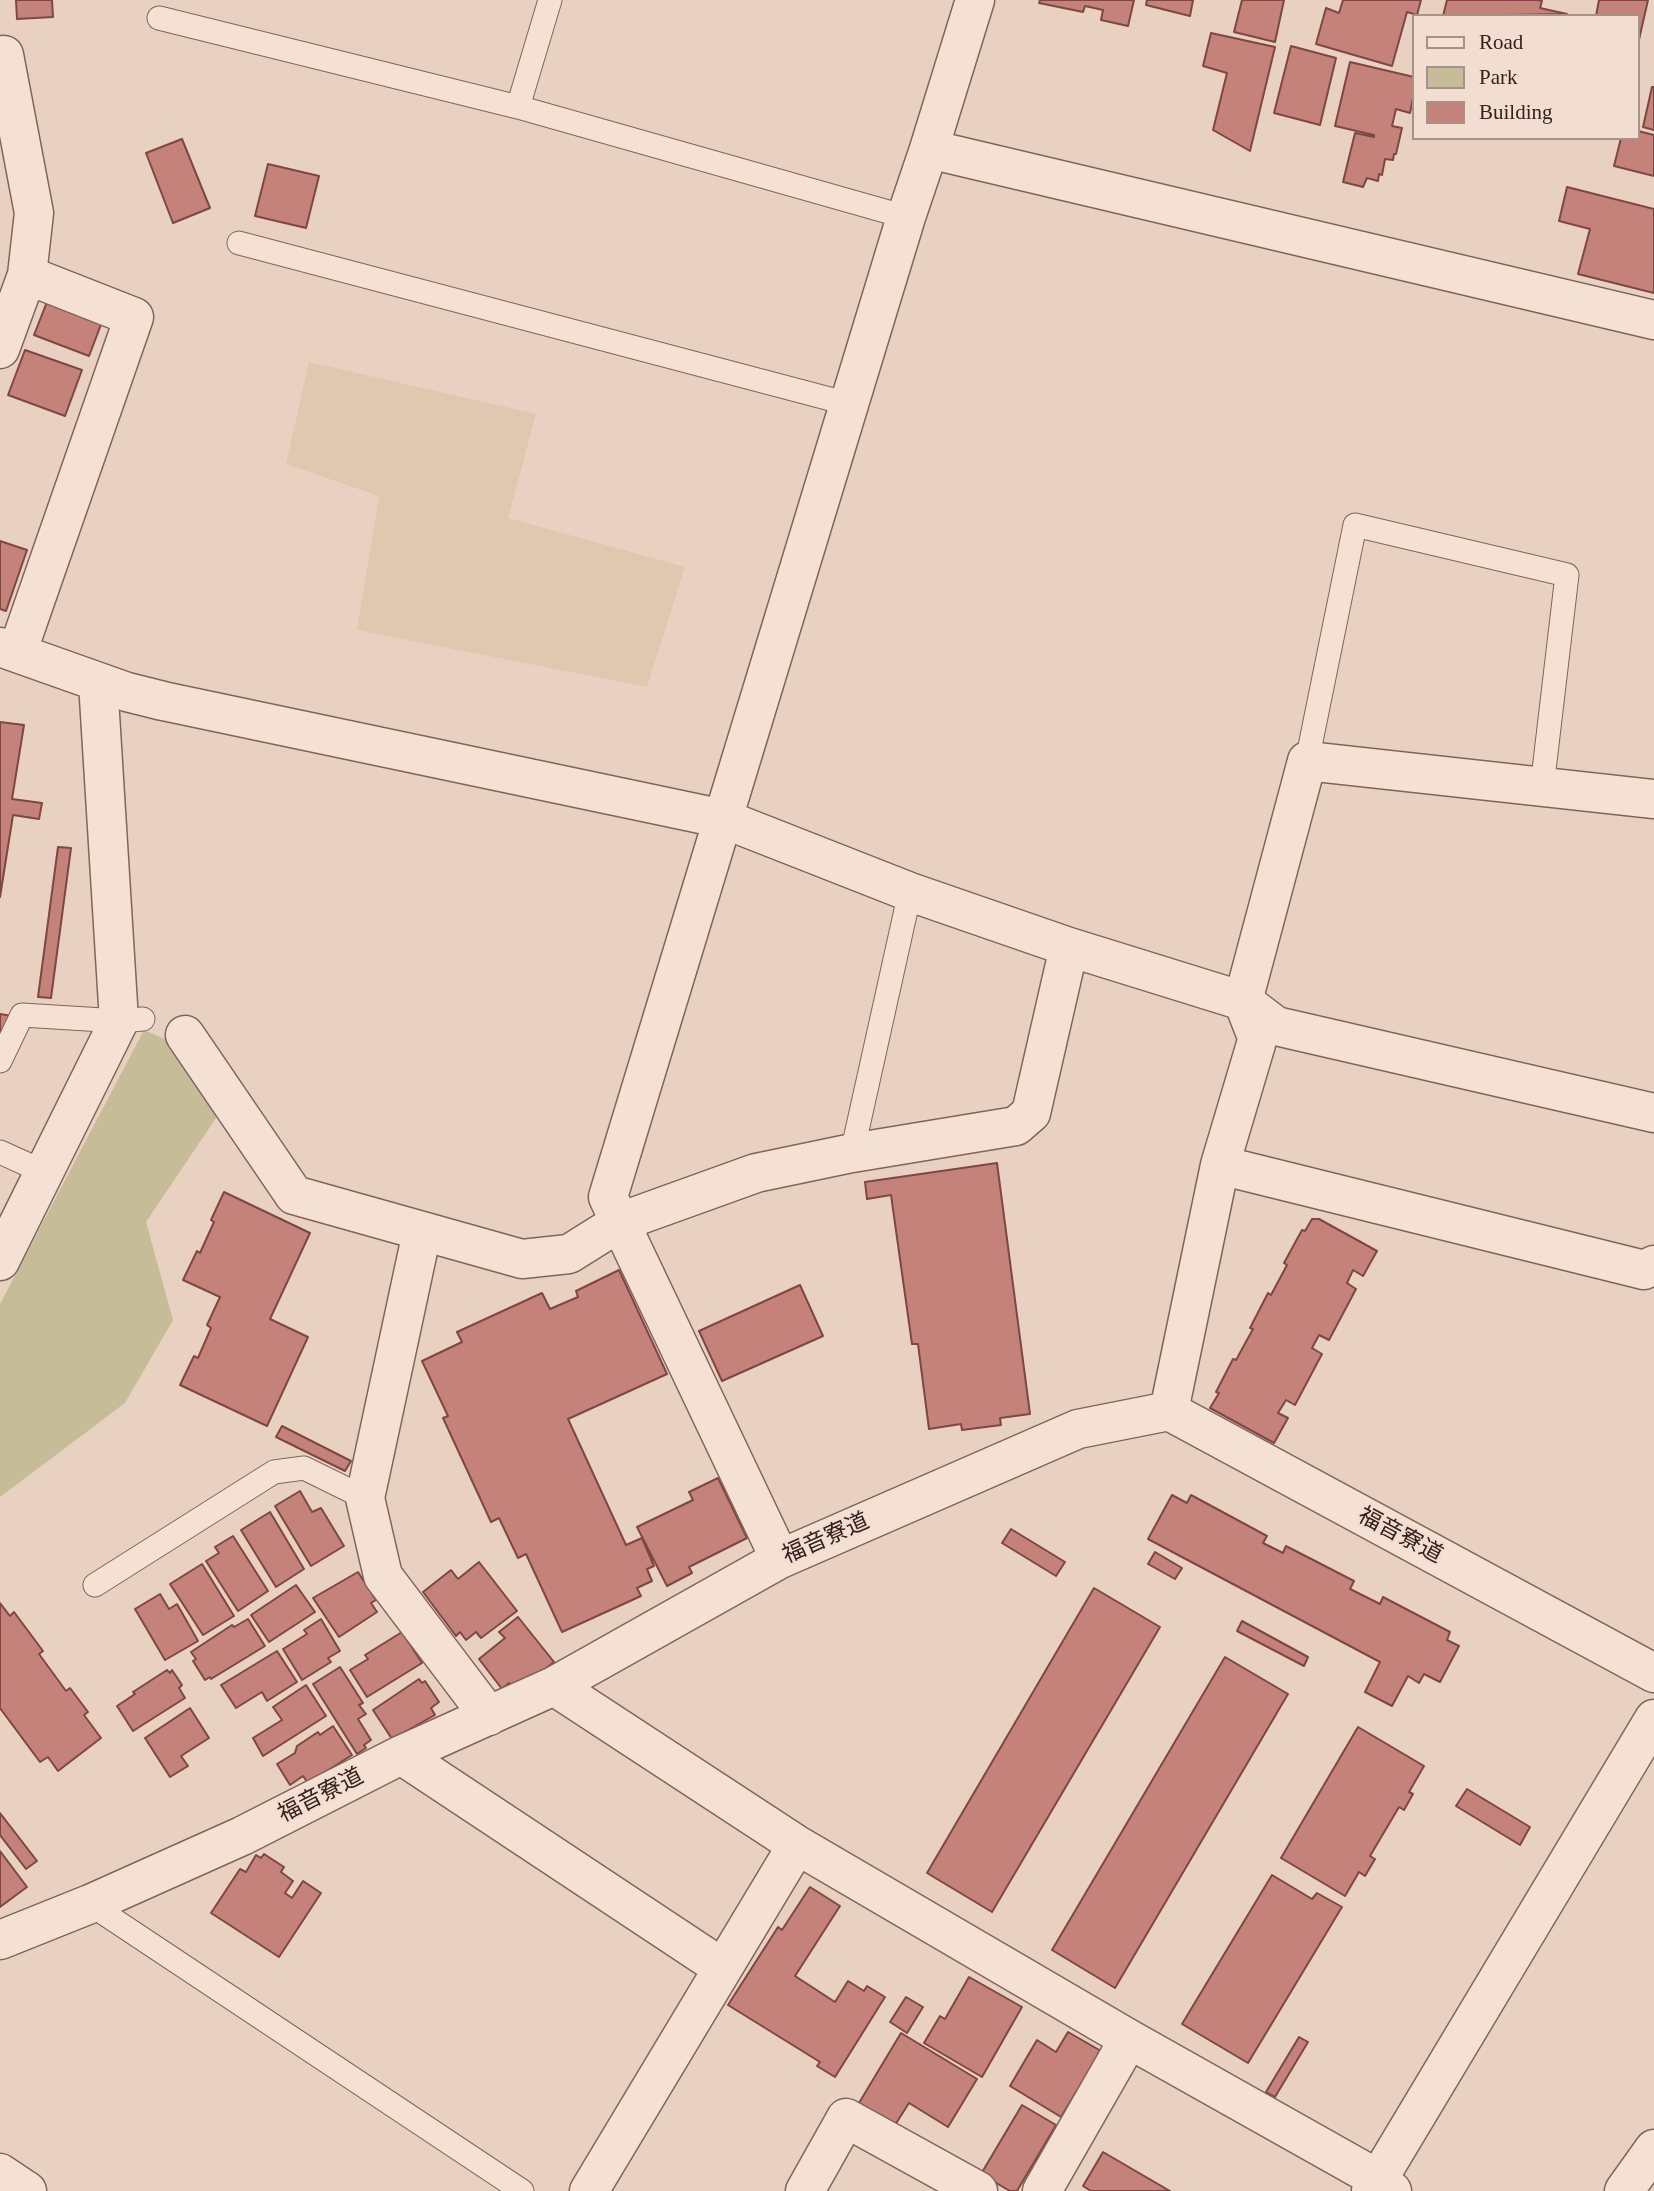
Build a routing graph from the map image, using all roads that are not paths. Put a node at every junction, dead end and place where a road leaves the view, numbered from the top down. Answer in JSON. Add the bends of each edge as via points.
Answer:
{"nodes":[{"id":1,"x":550,"y":0,"type":"edge"},
{"id":2,"x":975,"y":0,"type":"edge"},
{"id":3,"x":159,"y":18,"type":"dead end"},
{"id":4,"x":2,"y":45,"type":"edge"},
{"id":5,"x":518,"y":107,"type":"junction"},
{"id":6,"x":929,"y":149,"type":"junction"},
{"id":7,"x":905,"y":217,"type":"junction"},
{"id":8,"x":239,"y":243,"type":"dead end"},
{"id":9,"x":27,"y":275,"type":"junction"},
{"id":10,"x":1654,"y":320,"type":"edge"},
{"id":11,"x":0,"y":349,"type":"edge"},
{"id":12,"x":849,"y":404,"type":"junction"},
{"id":13,"x":8,"y":650,"type":"edge"},
{"id":14,"x":98,"y":682,"type":"junction"},
{"id":15,"x":1307,"y":761,"type":"junction"},
{"id":16,"x":1542,"y":787,"type":"junction"},
{"id":17,"x":1654,"y":799,"type":"edge"},
{"id":18,"x":724,"y":819,"type":"junction"},
{"id":19,"x":910,"y":891,"type":"junction"},
{"id":20,"x":1069,"y":947,"type":"junction"},
{"id":21,"x":1243,"y":1001,"type":"junction"},
{"id":22,"x":131,"y":1020,"type":"junction"},
{"id":23,"x":185,"y":1035,"type":"dead end"},
{"id":24,"x":0,"y":1061,"type":"edge"},
{"id":25,"x":1654,"y":1114,"type":"edge"},
{"id":26,"x":0,"y":1152,"type":"edge"},
{"id":27,"x":852,"y":1153,"type":"junction"},
{"id":28,"x":1220,"y":1165,"type":"junction"},
{"id":29,"x":44,"y":1172,"type":"junction"},
{"id":30,"x":620,"y":1222,"type":"junction"},
{"id":31,"x":422,"y":1232,"type":"junction"},
{"id":32,"x":0,"y":1261,"type":"edge"},
{"id":33,"x":1654,"y":1265,"type":"edge"},
{"id":34,"x":1169,"y":1411,"type":"junction"},
{"id":35,"x":365,"y":1498,"type":"junction"},
{"id":36,"x":780,"y":1559,"type":"junction"},
{"id":37,"x":95,"y":1586,"type":"dead end"},
{"id":38,"x":1654,"y":1673,"type":"edge"},
{"id":39,"x":554,"y":1686,"type":"junction"},
{"id":40,"x":489,"y":1716,"type":"junction"},
{"id":41,"x":1654,"y":1719,"type":"edge"},
{"id":42,"x":401,"y":1755,"type":"junction"},
{"id":43,"x":797,"y":1845,"type":"junction"},
{"id":44,"x":90,"y":1904,"type":"junction"},
{"id":45,"x":0,"y":1940,"type":"edge"},
{"id":46,"x":722,"y":1967,"type":"junction"},
{"id":47,"x":1129,"y":2039,"type":"junction"},
{"id":48,"x":1654,"y":2149,"type":"edge"},
{"id":49,"x":0,"y":2173,"type":"edge"},
{"id":50,"x":1380,"y":2187,"type":"edge"},
{"id":51,"x":27,"y":2191,"type":"edge"},
{"id":52,"x":522,"y":2191,"type":"edge"},
{"id":53,"x":589,"y":2191,"type":"edge"},
{"id":54,"x":805,"y":2191,"type":"edge"},
{"id":55,"x":978,"y":2191,"type":"edge"},
{"id":56,"x":1042,"y":2191,"type":"edge"},
{"id":57,"x":1623,"y":2191,"type":"edge"}],
"edges":[{"from":1,"to":5,"type":"lane"},
{"from":2,"to":6,"type":"street"},
{"from":3,"to":5,"type":"lane"},
{"from":4,"to":9,"type":"street","via":[[34,213]]},
{"from":5,"to":7,"type":"lane"},
{"from":6,"to":7,"type":"street"},
{"from":6,"to":10,"type":"street"},
{"from":7,"to":12,"type":"street"},
{"from":8,"to":12,"type":"lane"},
{"from":9,"to":11,"type":"street"},
{"from":9,"to":13,"type":"street","via":[[134,317]]},
{"from":12,"to":18,"type":"street"},
{"from":13,"to":14,"type":"street"},
{"from":14,"to":18,"type":"street","via":[[163,701]]},
{"from":14,"to":22,"type":"street"},
{"from":15,"to":16,"type":"street"},
{"from":15,"to":16,"type":"lane","via":[[1354,525],[1567,575]]},
{"from":15,"to":21,"type":"street"},
{"from":16,"to":17,"type":"street"},
{"from":18,"to":19,"type":"street"},
{"from":18,"to":30,"type":"street","via":[[608,1197]]},
{"from":19,"to":20,"type":"street"},
{"from":19,"to":27,"type":"lane"},
{"from":20,"to":21,"type":"street"},
{"from":20,"to":27,"type":"street","via":[[1031,1114],[1016,1126]]},
{"from":21,"to":25,"type":"street","via":[[1276,1026]]},
{"from":21,"to":28,"type":"street","via":[[1257,1037]]},
{"from":22,"to":24,"type":"lane","via":[[22,1015]]},
{"from":22,"to":29,"type":"street"},
{"from":23,"to":31,"type":"street","via":[[294,1195]]},
{"from":26,"to":29,"type":"lane"},
{"from":27,"to":30,"type":"street","via":[[756,1173]]},
{"from":28,"to":33,"type":"street","via":[[1644,1270]]},
{"from":28,"to":34,"type":"street"},
{"from":29,"to":32,"type":"street"},
{"from":30,"to":31,"type":"street","via":[[569,1254],[522,1259]]},
{"from":30,"to":36,"type":"street"},
{"from":31,"to":35,"type":"street"},
{"from":34,"to":36,"type":"street","name":"福音寮道","via":[[1078,1429]]},
{"from":34,"to":38,"type":"street","name":"福音寮道"},
{"from":35,"to":37,"type":"lane","via":[[304,1468],[274,1472]]},
{"from":35,"to":40,"type":"street","via":[[383,1576]]},
{"from":36,"to":39,"type":"street","name":"福音寮道"},
{"from":39,"to":40,"type":"street","name":"福音寮道"},
{"from":39,"to":43,"type":"street"},
{"from":40,"to":42,"type":"street","name":"福音寮道"},
{"from":41,"to":50,"type":"street"},
{"from":42,"to":44,"type":"street","name":"福音寮道","via":[[242,1836]]},
{"from":42,"to":46,"type":"street"},
{"from":43,"to":46,"type":"street"},
{"from":43,"to":47,"type":"street"},
{"from":44,"to":45,"type":"street","name":"福音寮道"},
{"from":44,"to":52,"type":"lane"},
{"from":46,"to":53,"type":"street"},
{"from":47,"to":50,"type":"street"},
{"from":47,"to":56,"type":"street"},
{"from":48,"to":57,"type":"street"},
{"from":49,"to":51,"type":"street"},
{"from":54,"to":55,"type":"street","via":[[846,2118]]}]}
